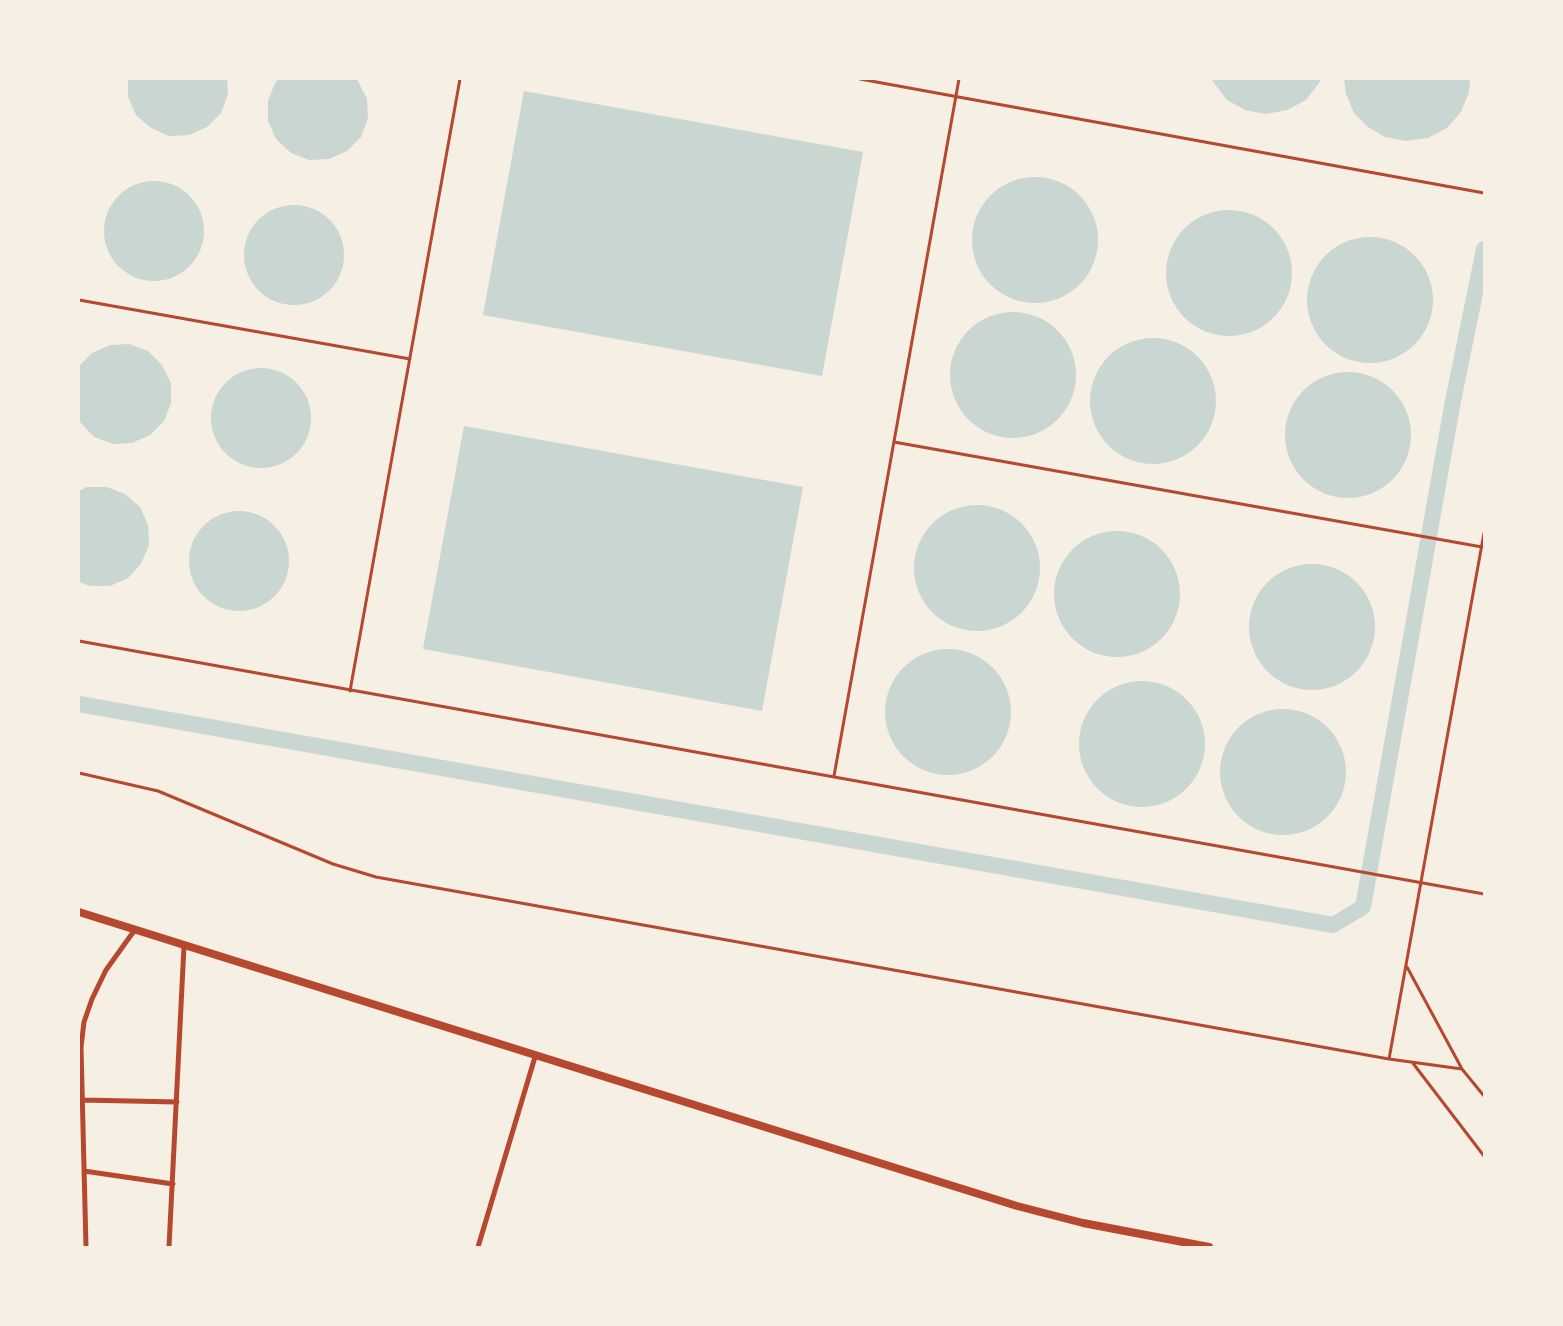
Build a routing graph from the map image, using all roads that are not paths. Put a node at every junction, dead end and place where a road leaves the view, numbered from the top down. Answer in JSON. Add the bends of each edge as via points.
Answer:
{"nodes":[{"id":1,"x":460,"y":79,"type":"edge"},
{"id":2,"x":860,"y":79,"type":"edge"},
{"id":3,"x":959,"y":79,"type":"edge"},
{"id":4,"x":956,"y":96,"type":"junction"},
{"id":5,"x":1484,"y":193,"type":"edge"},
{"id":6,"x":79,"y":300,"type":"edge"},
{"id":7,"x":410,"y":359,"type":"junction"},
{"id":8,"x":894,"y":442,"type":"junction"},
{"id":9,"x":1484,"y":533,"type":"edge"},
{"id":10,"x":1482,"y":547,"type":"junction"},
{"id":11,"x":79,"y":641,"type":"edge"},
{"id":12,"x":350,"y":691,"type":"junction"},
{"id":13,"x":79,"y":774,"type":"edge"},
{"id":14,"x":834,"y":776,"type":"junction"},
{"id":15,"x":1421,"y":883,"type":"junction"},
{"id":16,"x":1484,"y":894,"type":"edge"},
{"id":17,"x":79,"y":912,"type":"edge"},
{"id":18,"x":134,"y":931,"type":"junction"},
{"id":19,"x":184,"y":946,"type":"junction"},
{"id":20,"x":1407,"y":967,"type":"junction"},
{"id":21,"x":535,"y":1057,"type":"junction"},
{"id":22,"x":1389,"y":1059,"type":"junction"},
{"id":23,"x":1411,"y":1062,"type":"junction"},
{"id":24,"x":1462,"y":1069,"type":"junction"},
{"id":25,"x":1484,"y":1096,"type":"edge"},
{"id":26,"x":82,"y":1100,"type":"junction"},
{"id":27,"x":177,"y":1102,"type":"junction"},
{"id":28,"x":1484,"y":1156,"type":"edge"},
{"id":29,"x":84,"y":1171,"type":"junction"},
{"id":30,"x":173,"y":1184,"type":"junction"},
{"id":31,"x":86,"y":1247,"type":"edge"},
{"id":32,"x":169,"y":1247,"type":"edge"},
{"id":33,"x":478,"y":1247,"type":"edge"},
{"id":34,"x":1209,"y":1247,"type":"edge"}],
"edges":[{"from":1,"to":7,"type":"lane"},
{"from":2,"to":4,"type":"lane"},
{"from":3,"to":4,"type":"lane"},
{"from":4,"to":5,"type":"lane"},
{"from":4,"to":8,"type":"lane"},
{"from":6,"to":7,"type":"lane"},
{"from":7,"to":12,"type":"lane"},
{"from":8,"to":10,"type":"lane"},
{"from":8,"to":14,"type":"lane"},
{"from":9,"to":10,"type":"lane"},
{"from":10,"to":15,"type":"lane"},
{"from":11,"to":12,"type":"lane"},
{"from":12,"to":14,"type":"lane"},
{"from":13,"to":22,"type":"lane","via":[[158,791],[333,864],[376,877]]},
{"from":14,"to":15,"type":"lane"},
{"from":15,"to":16,"type":"lane"},
{"from":15,"to":20,"type":"lane"},
{"from":17,"to":18,"type":"street"},
{"from":18,"to":19,"type":"street"},
{"from":18,"to":26,"type":"street","via":[[106,970],[84,1022]]},
{"from":19,"to":21,"type":"street"},
{"from":19,"to":27,"type":"street"},
{"from":20,"to":22,"type":"lane"},
{"from":20,"to":24,"type":"lane"},
{"from":21,"to":33,"type":"street"},
{"from":21,"to":34,"type":"street","via":[[1017,1206],[1083,1223]]},
{"from":22,"to":23,"type":"lane"},
{"from":23,"to":24,"type":"lane"},
{"from":23,"to":28,"type":"lane"},
{"from":24,"to":25,"type":"lane"},
{"from":26,"to":27,"type":"street"},
{"from":26,"to":29,"type":"street"},
{"from":27,"to":30,"type":"street"},
{"from":29,"to":30,"type":"street"},
{"from":29,"to":31,"type":"street"},
{"from":30,"to":32,"type":"street"}]}
